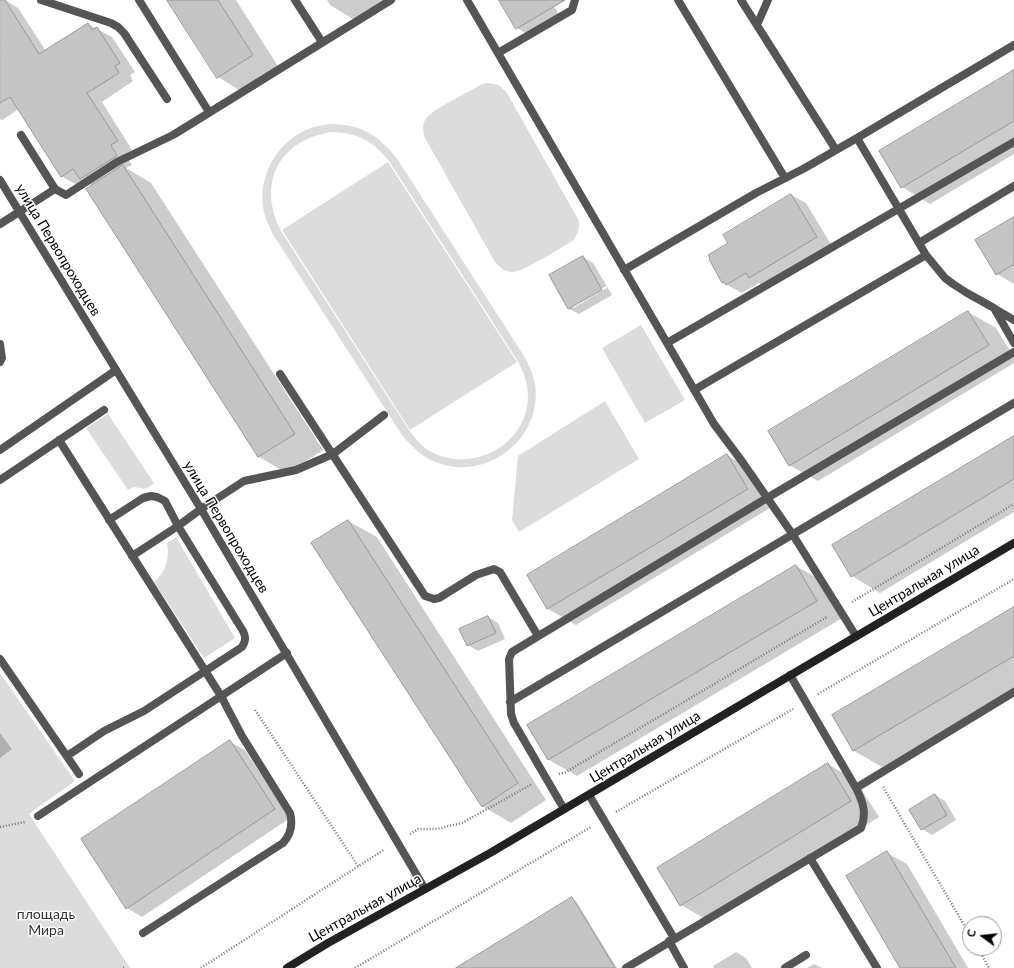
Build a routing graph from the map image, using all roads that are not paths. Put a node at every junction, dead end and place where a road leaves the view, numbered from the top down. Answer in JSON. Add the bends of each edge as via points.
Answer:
{"nodes":[{"id":1,"x":41,"y":0,"type":"edge"},
{"id":2,"x":139,"y":0,"type":"edge"},
{"id":3,"x":295,"y":0,"type":"edge"},
{"id":4,"x":391,"y":0,"type":"edge"},
{"id":5,"x":467,"y":0,"type":"edge"},
{"id":6,"x":575,"y":0,"type":"edge"},
{"id":7,"x":678,"y":0,"type":"edge"},
{"id":8,"x":741,"y":0,"type":"edge"},
{"id":9,"x":768,"y":0,"type":"edge"},
{"id":10,"x":757,"y":25,"type":"junction"},
{"id":11,"x":322,"y":42,"type":"junction"},
{"id":12,"x":1014,"y":45,"type":"edge"},
{"id":13,"x":498,"y":53,"type":"junction"},
{"id":14,"x":167,"y":99,"type":"dead end"},
{"id":15,"x":209,"y":112,"type":"junction"},
{"id":16,"x":21,"y":135,"type":"dead end"},
{"id":17,"x":857,"y":138,"type":"junction"},
{"id":18,"x":1014,"y":142,"type":"edge"},
{"id":19,"x":836,"y":150,"type":"junction"},
{"id":20,"x":785,"y":178,"type":"junction"},
{"id":21,"x":0,"y":180,"type":"edge"},
{"id":22,"x":1014,"y":186,"type":"edge"},
{"id":23,"x":55,"y":189,"type":"junction"},
{"id":24,"x":899,"y":209,"type":"junction"},
{"id":25,"x":19,"y":212,"type":"junction"},
{"id":26,"x":0,"y":224,"type":"edge"},
{"id":27,"x":919,"y":243,"type":"junction"},
{"id":28,"x":926,"y":255,"type":"junction"},
{"id":29,"x":624,"y":270,"type":"junction"},
{"id":30,"x":994,"y":308,"type":"junction"},
{"id":31,"x":1014,"y":320,"type":"edge"},
{"id":32,"x":667,"y":343,"type":"junction"},
{"id":33,"x":1014,"y":343,"type":"edge"},
{"id":34,"x":0,"y":344,"type":"edge"},
{"id":35,"x":1014,"y":352,"type":"edge"},
{"id":36,"x":0,"y":362,"type":"edge"},
{"id":37,"x":116,"y":370,"type":"junction"},
{"id":38,"x":280,"y":374,"type":"dead end"},
{"id":39,"x":694,"y":390,"type":"junction"},
{"id":40,"x":1014,"y":403,"type":"edge"},
{"id":41,"x":104,"y":410,"type":"dead end"},
{"id":42,"x":384,"y":415,"type":"dead end"},
{"id":43,"x":59,"y":440,"type":"junction"},
{"id":44,"x":0,"y":450,"type":"edge"},
{"id":45,"x":333,"y":454,"type":"junction"},
{"id":46,"x":0,"y":480,"type":"edge"},
{"id":47,"x":767,"y":498,"type":"junction"},
{"id":48,"x":201,"y":509,"type":"junction"},
{"id":49,"x":109,"y":520,"type":"junction"},
{"id":50,"x":178,"y":526,"type":"junction"},
{"id":51,"x":793,"y":535,"type":"junction"},
{"id":52,"x":1014,"y":543,"type":"edge"},
{"id":53,"x":132,"y":556,"type":"junction"},
{"id":54,"x":538,"y":636,"type":"junction"},
{"id":55,"x":856,"y":636,"type":"junction"},
{"id":56,"x":287,"y":653,"type":"junction"},
{"id":57,"x":0,"y":659,"type":"edge"},
{"id":58,"x":205,"y":671,"type":"junction"},
{"id":59,"x":790,"y":675,"type":"junction"},
{"id":60,"x":1014,"y":692,"type":"edge"},
{"id":61,"x":221,"y":696,"type":"junction"},
{"id":62,"x":510,"y":702,"type":"junction"},
{"id":63,"x":67,"y":756,"type":"junction"},
{"id":64,"x":79,"y":774,"type":"dead end"},
{"id":65,"x":856,"y":788,"type":"junction"},
{"id":66,"x":589,"y":795,"type":"junction"},
{"id":67,"x":564,"y":810,"type":"junction"},
{"id":68,"x":38,"y":816,"type":"road end"},
{"id":69,"x":810,"y":858,"type":"junction"},
{"id":70,"x":425,"y":889,"type":"junction"},
{"id":71,"x":143,"y":933,"type":"dead end"},
{"id":72,"x":672,"y":940,"type":"junction"},
{"id":73,"x":806,"y":955,"type":"dead end"},
{"id":74,"x":287,"y":968,"type":"edge"},
{"id":75,"x":626,"y":968,"type":"edge"},
{"id":76,"x":684,"y":968,"type":"edge"},
{"id":77,"x":785,"y":968,"type":"edge"},
{"id":78,"x":876,"y":968,"type":"edge"}],
"edges":[{"from":1,"to":14,"type":"street","via":[[118,27]]},
{"from":2,"to":15,"type":"street"},
{"from":3,"to":11,"type":"street"},
{"from":4,"to":11,"type":"street"},
{"from":5,"to":13,"type":"street"},
{"from":6,"to":13,"type":"street","via":[[572,10]]},
{"from":7,"to":20,"type":"street"},
{"from":8,"to":10,"type":"street"},
{"from":9,"to":10,"type":"street"},
{"from":10,"to":19,"type":"street"},
{"from":11,"to":15,"type":"street"},
{"from":12,"to":17,"type":"street"},
{"from":13,"to":29,"type":"street"},
{"from":15,"to":23,"type":"street","via":[[173,134],[117,162],[66,195]]},
{"from":16,"to":23,"type":"street"},
{"from":17,"to":19,"type":"street"},
{"from":17,"to":24,"type":"street"},
{"from":18,"to":24,"type":"street"},
{"from":19,"to":20,"type":"street"},
{"from":20,"to":29,"type":"street"},
{"from":21,"to":25,"type":"street","name":"улица Первопроходцев"},
{"from":22,"to":27,"type":"street"},
{"from":23,"to":25,"type":"street"},
{"from":24,"to":27,"type":"street"},
{"from":24,"to":32,"type":"street"},
{"from":25,"to":26,"type":"street"},
{"from":25,"to":37,"type":"street","name":"улица Первопроходцев"},
{"from":27,"to":28,"type":"street"},
{"from":28,"to":30,"type":"street","via":[[945,278]]},
{"from":28,"to":39,"type":"street"},
{"from":29,"to":32,"type":"street"},
{"from":30,"to":31,"type":"street"},
{"from":30,"to":33,"type":"street"},
{"from":32,"to":39,"type":"street"},
{"from":34,"to":36,"type":"street"},
{"from":35,"to":47,"type":"street"},
{"from":37,"to":44,"type":"street"},
{"from":37,"to":48,"type":"street","name":"улица Первопроходцев"},
{"from":38,"to":45,"type":"street"},
{"from":39,"to":47,"type":"street","via":[[714,424]]},
{"from":40,"to":51,"type":"street"},
{"from":41,"to":43,"type":"street"},
{"from":42,"to":45,"type":"street"},
{"from":43,"to":46,"type":"street"},
{"from":43,"to":49,"type":"street"},
{"from":45,"to":48,"type":"street","via":[[296,470],[244,481]]},
{"from":45,"to":54,"type":"street","via":[[425,596],[439,598],[476,574],[494,569],[500,572]]},
{"from":47,"to":51,"type":"street"},
{"from":47,"to":54,"type":"street"},
{"from":48,"to":50,"type":"street"},
{"from":48,"to":56,"type":"street","name":"улица Первопроходцев"},
{"from":49,"to":50,"type":"street","via":[[143,498],[157,496],[165,500]]},
{"from":49,"to":53,"type":"street"},
{"from":50,"to":53,"type":"street"},
{"from":50,"to":58,"type":"street","via":[[246,636],[246,642],[242,647]]},
{"from":51,"to":55,"type":"street"},
{"from":51,"to":62,"type":"street"},
{"from":52,"to":55,"type":"main road","name":"Центральная улица"},
{"from":53,"to":58,"type":"street"},
{"from":54,"to":62,"type":"street","via":[[512,652],[509,659]]},
{"from":55,"to":59,"type":"main road","name":"Центральная улица"},
{"from":56,"to":61,"type":"street"},
{"from":56,"to":70,"type":"street","name":"улица Первопроходцев"},
{"from":57,"to":63,"type":"street"},
{"from":58,"to":61,"type":"street"},
{"from":58,"to":63,"type":"street","via":[[144,711],[104,731]]},
{"from":59,"to":65,"type":"street"},
{"from":59,"to":66,"type":"main road","name":"Центральная улица"},
{"from":60,"to":65,"type":"street"},
{"from":61,"to":68,"type":"street"},
{"from":61,"to":71,"type":"street","via":[[242,736],[290,813],[291,829],[283,843]]},
{"from":62,"to":67,"type":"street","via":[[514,723]]},
{"from":63,"to":64,"type":"street"},
{"from":65,"to":69,"type":"street","via":[[865,811],[861,828]]},
{"from":66,"to":67,"type":"main road","name":"Центральная улица"},
{"from":66,"to":72,"type":"street"},
{"from":67,"to":70,"type":"main road","name":"Центральная улица"},
{"from":69,"to":72,"type":"street"},
{"from":69,"to":78,"type":"street"},
{"from":70,"to":74,"type":"main road","name":"Центральная улица"},
{"from":72,"to":75,"type":"street"},
{"from":72,"to":76,"type":"street"},
{"from":73,"to":77,"type":"street"}]}
